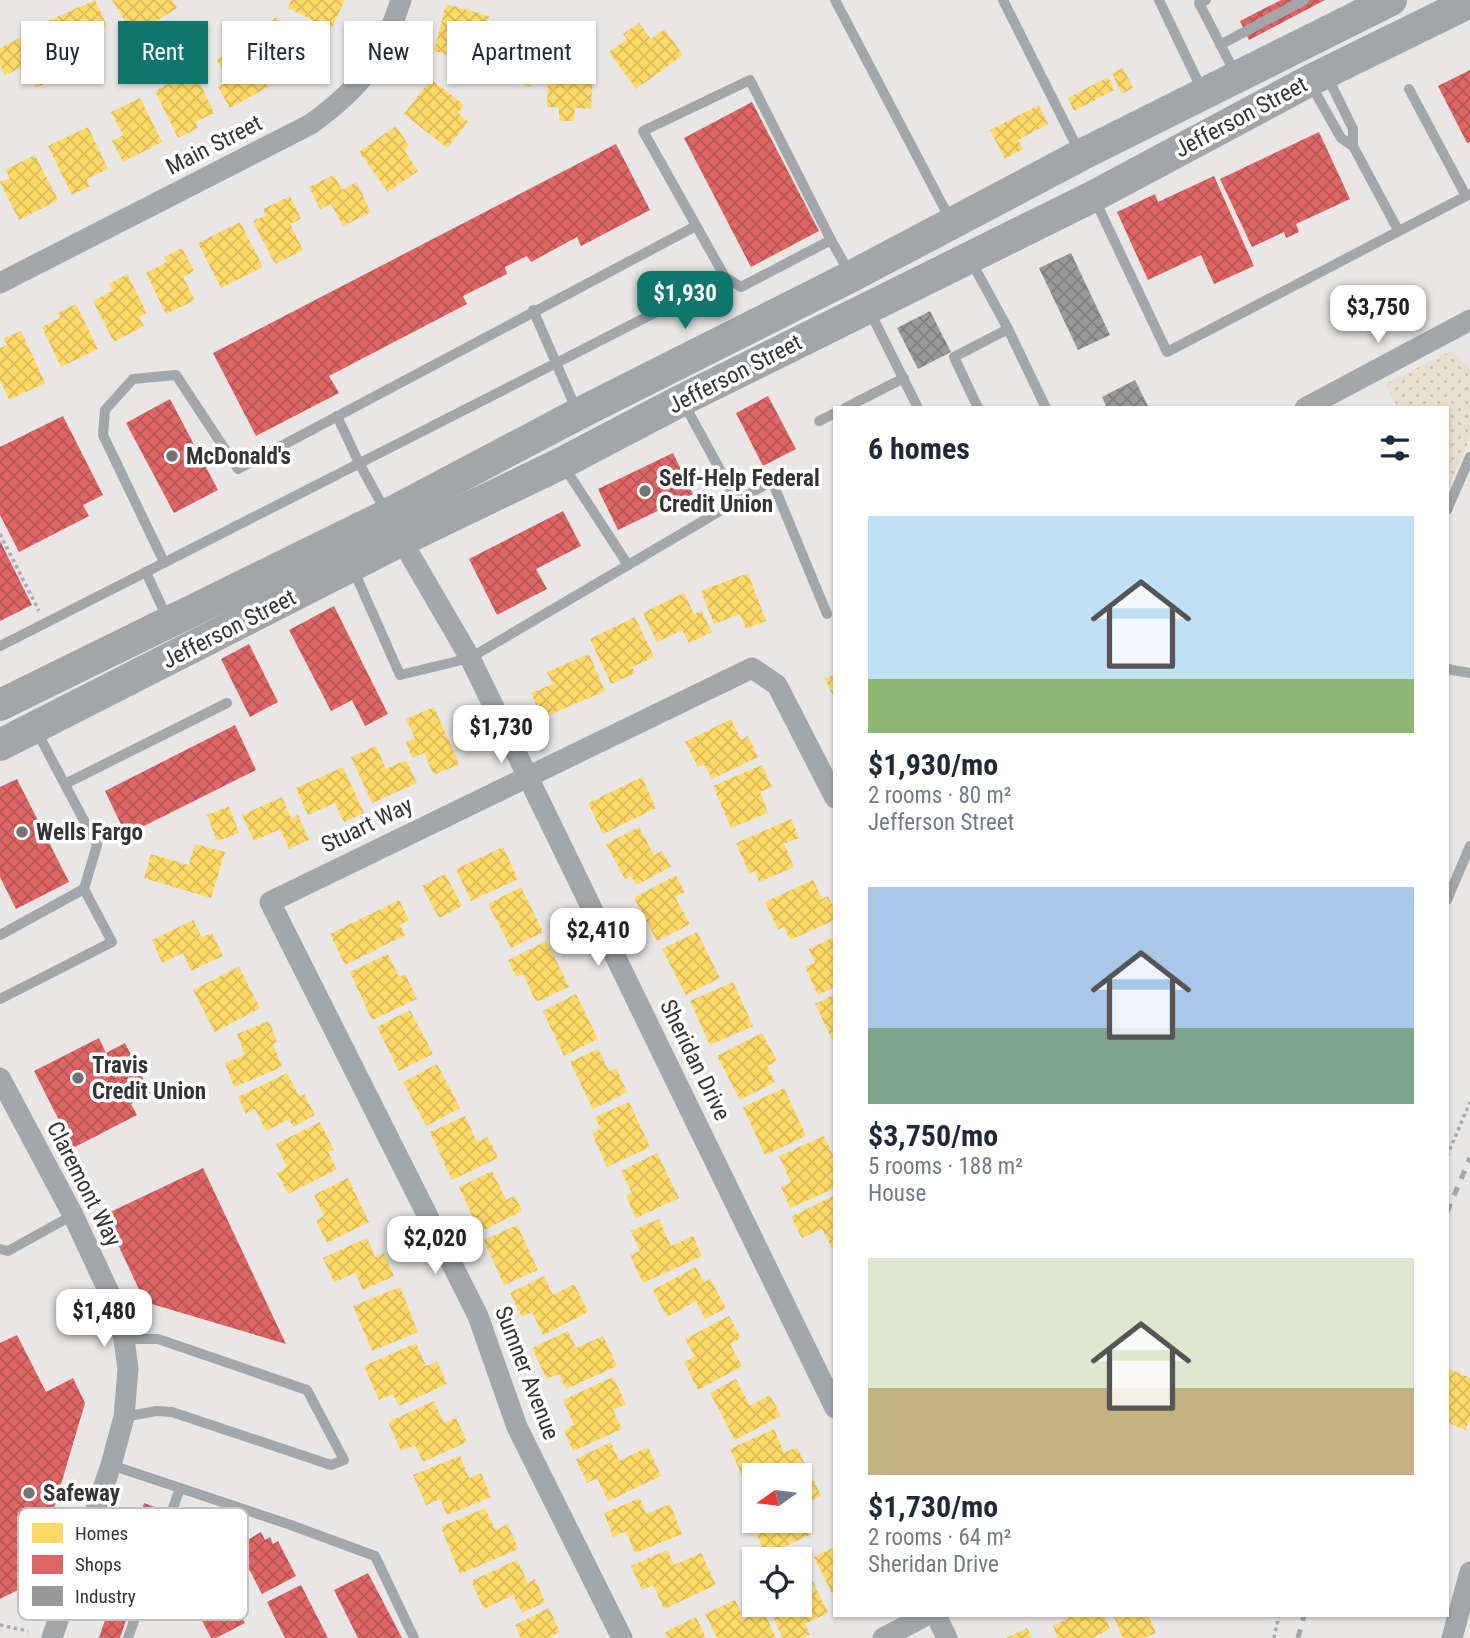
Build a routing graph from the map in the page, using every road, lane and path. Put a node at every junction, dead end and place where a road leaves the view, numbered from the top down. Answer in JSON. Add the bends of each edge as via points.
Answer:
{"nodes":[{"id":1,"x":401,"y":0,"type":"edge"},
{"id":2,"x":835,"y":0,"type":"edge"},
{"id":3,"x":1003,"y":0,"type":"edge"},
{"id":4,"x":1159,"y":0,"type":"edge"},
{"id":5,"x":1206,"y":0,"type":"edge"},
{"id":6,"x":1304,"y":0,"type":"edge"},
{"id":7,"x":1391,"y":0,"type":"edge"},
{"id":8,"x":1470,"y":2,"type":"edge"},
{"id":9,"x":1220,"y":45,"type":"junction"},
{"id":10,"x":1317,"y":76,"type":"junction"},
{"id":11,"x":1237,"y":78,"type":"junction"},
{"id":12,"x":1409,"y":89,"type":"dead end"},
{"id":13,"x":1205,"y":94,"type":"junction"},
{"id":14,"x":1353,"y":146,"type":"junction"},
{"id":15,"x":1081,"y":155,"type":"junction"},
{"id":16,"x":1468,"y":195,"type":"edge"},
{"id":17,"x":1094,"y":196,"type":"junction"},
{"id":18,"x":952,"y":223,"type":"junction"},
{"id":19,"x":696,"y":226,"type":"junction"},
{"id":20,"x":1398,"y":230,"type":"junction"},
{"id":21,"x":831,"y":240,"type":"junction"},
{"id":22,"x":969,"y":257,"type":"junction"},
{"id":23,"x":852,"y":276,"type":"junction"},
{"id":24,"x":725,"y":277,"type":"junction"},
{"id":25,"x":0,"y":283,"type":"edge"},
{"id":26,"x":868,"y":307,"type":"junction"},
{"id":27,"x":533,"y":310,"type":"junction"},
{"id":28,"x":1470,"y":320,"type":"edge"},
{"id":29,"x":1008,"y":329,"type":"junction"},
{"id":30,"x":556,"y":363,"type":"junction"},
{"id":31,"x":904,"y":379,"type":"junction"},
{"id":32,"x":682,"y":400,"type":"junction"},
{"id":33,"x":849,"y":406,"type":"edge"},
{"id":34,"x":918,"y":406,"type":"edge"},
{"id":35,"x":977,"y":406,"type":"edge"},
{"id":36,"x":1045,"y":406,"type":"edge"},
{"id":37,"x":1309,"y":406,"type":"edge"},
{"id":38,"x":578,"y":414,"type":"junction"},
{"id":39,"x":833,"y":414,"type":"edge"},
{"id":40,"x":337,"y":416,"type":"junction"},
{"id":41,"x":819,"y":421,"type":"dead end"},
{"id":42,"x":1470,"y":457,"type":"edge"},
{"id":43,"x":359,"y":463,"type":"junction"},
{"id":44,"x":562,"y":463,"type":"junction"},
{"id":45,"x":737,"y":501,"type":"junction"},
{"id":46,"x":1449,"y":505,"type":"edge"},
{"id":47,"x":395,"y":527,"type":"junction"},
{"id":48,"x":0,"y":534,"type":"edge"},
{"id":49,"x":164,"y":562,"type":"junction"},
{"id":50,"x":352,"y":565,"type":"junction"},
{"id":51,"x":628,"y":565,"type":"junction"},
{"id":52,"x":146,"y":572,"type":"junction"},
{"id":53,"x":827,"y":614,"type":"dead end"},
{"id":54,"x":45,"y":623,"type":"junction"},
{"id":55,"x":169,"y":623,"type":"junction"},
{"id":56,"x":0,"y":646,"type":"edge"},
{"id":57,"x":470,"y":658,"type":"junction"},
{"id":58,"x":1449,"y":668,"type":"edge"},
{"id":59,"x":1470,"y":673,"type":"edge"},
{"id":60,"x":228,"y":703,"type":"dead end"},
{"id":61,"x":0,"y":705,"type":"edge"},
{"id":62,"x":34,"y":728,"type":"junction"},
{"id":63,"x":0,"y":745,"type":"edge"},
{"id":64,"x":528,"y":776,"type":"junction"},
{"id":65,"x":65,"y":785,"type":"junction"},
{"id":66,"x":833,"y":794,"type":"edge"},
{"id":67,"x":1470,"y":846,"type":"edge"},
{"id":68,"x":84,"y":889,"type":"junction"},
{"id":69,"x":1449,"y":895,"type":"edge"},
{"id":70,"x":270,"y":902,"type":"joint"},
{"id":71,"x":0,"y":934,"type":"edge"},
{"id":72,"x":0,"y":999,"type":"edge"},
{"id":73,"x":0,"y":1078,"type":"edge"},
{"id":74,"x":1470,"y":1102,"type":"edge"},
{"id":75,"x":1449,"y":1151,"type":"edge"},
{"id":76,"x":73,"y":1215,"type":"junction"},
{"id":77,"x":0,"y":1249,"type":"edge"},
{"id":78,"x":124,"y":1339,"type":"junction"},
{"id":79,"x":833,"y":1404,"type":"edge"},
{"id":80,"x":124,"y":1417,"type":"junction"},
{"id":81,"x":111,"y":1465,"type":"junction"},
{"id":82,"x":180,"y":1488,"type":"junction"},
{"id":83,"x":96,"y":1508,"type":"edge"},
{"id":84,"x":173,"y":1508,"type":"edge"},
{"id":85,"x":237,"y":1508,"type":"edge"},
{"id":86,"x":248,"y":1512,"type":"edge"},
{"id":87,"x":1470,"y":1572,"type":"edge"},
{"id":88,"x":923,"y":1617,"type":"edge"},
{"id":89,"x":937,"y":1617,"type":"edge"},
{"id":90,"x":1279,"y":1617,"type":"edge"},
{"id":91,"x":58,"y":1620,"type":"edge"},
{"id":92,"x":134,"y":1620,"type":"edge"},
{"id":93,"x":0,"y":1625,"type":"edge"},
{"id":94,"x":28,"y":1631,"type":"dead end"},
{"id":95,"x":52,"y":1638,"type":"edge"},
{"id":96,"x":128,"y":1638,"type":"edge"},
{"id":97,"x":414,"y":1638,"type":"edge"},
{"id":98,"x":622,"y":1638,"type":"edge"},
{"id":99,"x":883,"y":1638,"type":"edge"},
{"id":100,"x":947,"y":1638,"type":"edge"},
{"id":101,"x":1274,"y":1638,"type":"edge"},
{"id":102,"x":1452,"y":1638,"type":"edge"}],
"edges":[{"from":1,"to":25,"type":"street","name":"Main Street","via":[[370,71],[342,102],[311,124]]},
{"from":2,"to":18,"type":"lane"},
{"from":3,"to":15,"type":"lane"},
{"from":4,"to":13,"type":"lane"},
{"from":5,"to":9,"type":"lane","via":[[1199,3]]},
{"from":6,"to":9,"type":"lane"},
{"from":7,"to":11,"type":"main road","name":"Jefferson Street","via":[[1358,11]]},
{"from":8,"to":10,"type":"main road","name":"Jefferson Street"},
{"from":9,"to":11,"type":"lane"},
{"from":10,"to":14,"type":"lane","via":[[1341,138]]},
{"from":10,"to":14,"type":"lane","via":[[1353,129]]},
{"from":10,"to":17,"type":"main road","name":"Jefferson Street"},
{"from":11,"to":13,"type":"main road","name":"Jefferson Street"},
{"from":12,"to":16,"type":"lane"},
{"from":13,"to":15,"type":"main road","name":"Jefferson Street"},
{"from":14,"to":20,"type":"lane"},
{"from":15,"to":18,"type":"main road","name":"Jefferson Street"},
{"from":16,"to":20,"type":"lane"},
{"from":17,"to":20,"type":"lane","via":[[1167,352]]},
{"from":17,"to":22,"type":"main road","name":"Jefferson Street"},
{"from":18,"to":23,"type":"main road","name":"Jefferson Street"},
{"from":19,"to":21,"type":"lane","via":[[643,131],[750,80]]},
{"from":19,"to":24,"type":"lane"},
{"from":19,"to":27,"type":"lane"},
{"from":21,"to":23,"type":"lane"},
{"from":21,"to":24,"type":"lane","via":[[741,287]]},
{"from":22,"to":26,"type":"main road","name":"Jefferson Street"},
{"from":22,"to":29,"type":"lane"},
{"from":23,"to":38,"type":"main road","name":"Jefferson Street"},
{"from":24,"to":30,"type":"lane"},
{"from":26,"to":31,"type":"lane"},
{"from":26,"to":32,"type":"main road","name":"Jefferson Street"},
{"from":27,"to":30,"type":"lane"},
{"from":27,"to":40,"type":"lane"},
{"from":28,"to":37,"type":"street"},
{"from":29,"to":35,"type":"lane","via":[[954,357]]},
{"from":29,"to":36,"type":"lane"},
{"from":30,"to":38,"type":"lane"},
{"from":30,"to":43,"type":"lane"},
{"from":31,"to":33,"type":"lane"},
{"from":31,"to":34,"type":"lane"},
{"from":32,"to":44,"type":"main road","name":"Jefferson Street"},
{"from":32,"to":45,"type":"lane"},
{"from":38,"to":47,"type":"main road","name":"Jefferson Street"},
{"from":39,"to":41,"type":"lane"},
{"from":40,"to":43,"type":"lane"},
{"from":40,"to":49,"type":"lane","via":[[237,469],[176,375],[133,379],[105,410],[103,435]]},
{"from":42,"to":46,"type":"lane"},
{"from":43,"to":47,"type":"lane"},
{"from":43,"to":49,"type":"lane"},
{"from":44,"to":47,"type":"main road","name":"Jefferson Street"},
{"from":44,"to":51,"type":"lane"},
{"from":45,"to":51,"type":"lane"},
{"from":45,"to":53,"type":"lane","via":[[772,481]]},
{"from":47,"to":50,"type":"main road","name":"Jefferson Street"},
{"from":47,"to":55,"type":"main road","name":"Jefferson Street"},
{"from":47,"to":57,"type":"street","name":"Sheridan Drive"},
{"from":48,"to":54,"type":"path"},
{"from":49,"to":52,"type":"lane"},
{"from":50,"to":57,"type":"lane","via":[[400,675]]},
{"from":50,"to":62,"type":"main road","name":"Jefferson Street"},
{"from":51,"to":57,"type":"lane"},
{"from":52,"to":54,"type":"lane"},
{"from":52,"to":55,"type":"lane"},
{"from":54,"to":56,"type":"lane"},
{"from":55,"to":61,"type":"main road","name":"Jefferson Street"},
{"from":57,"to":64,"type":"street","name":"Sheridan Drive"},
{"from":58,"to":59,"type":"lane"},
{"from":60,"to":65,"type":"lane"},
{"from":62,"to":63,"type":"main road","name":"Jefferson Street"},
{"from":62,"to":65,"type":"lane"},
{"from":64,"to":66,"type":"street","name":"Stuart Way","via":[[752,668],[777,685]]},
{"from":64,"to":70,"type":"street","name":"Stuart Way"},
{"from":64,"to":79,"type":"street","name":"Sheridan Drive"},
{"from":65,"to":68,"type":"lane","via":[[97,845]]},
{"from":67,"to":69,"type":"lane"},
{"from":68,"to":71,"type":"lane"},
{"from":68,"to":72,"type":"lane","via":[[113,942]]},
{"from":70,"to":98,"type":"street","name":"Sumner Avenue","via":[[478,1316],[517,1427]]},
{"from":73,"to":76,"type":"street","name":"Claremont Way"},
{"from":74,"to":75,"type":"path"},
{"from":76,"to":77,"type":"lane","via":[[8,1251]]},
{"from":76,"to":78,"type":"street","name":"Claremont Way","via":[[114,1303]]},
{"from":78,"to":80,"type":"street","name":"Claremont Way","via":[[128,1368]]},
{"from":78,"to":80,"type":"lane","via":[[158,1339],[307,1390],[344,1460],[331,1465],[172,1412]]},
{"from":80,"to":81,"type":"street","name":"Claremont Way"},
{"from":81,"to":82,"type":"lane"},
{"from":81,"to":83,"type":"street","name":"Claremont Way"},
{"from":82,"to":84,"type":"lane"},
{"from":82,"to":85,"type":"lane"},
{"from":86,"to":97,"type":"lane","via":[[375,1556]]},
{"from":87,"to":102,"type":"street"},
{"from":88,"to":99,"type":"street"},
{"from":89,"to":100,"type":"street"},
{"from":90,"to":101,"type":"path"},
{"from":91,"to":95,"type":"street","name":"Claremont Way"},
{"from":92,"to":96,"type":"lane"},
{"from":93,"to":94,"type":"path"}]}
